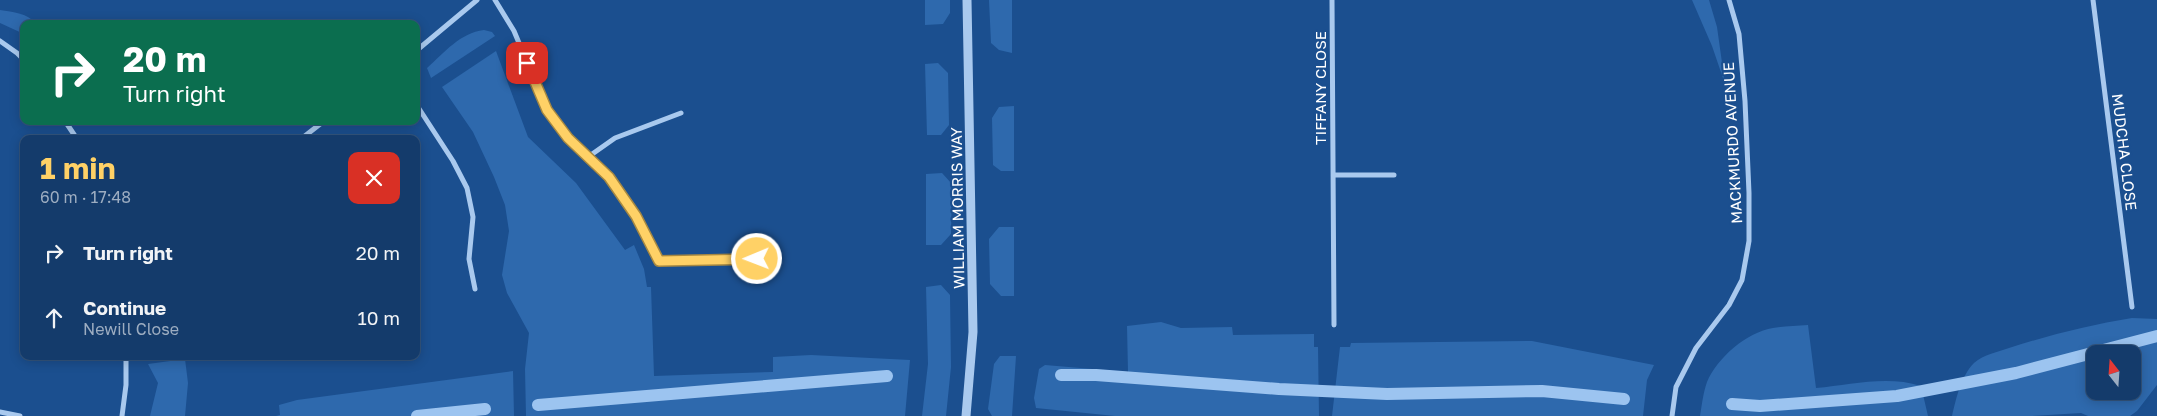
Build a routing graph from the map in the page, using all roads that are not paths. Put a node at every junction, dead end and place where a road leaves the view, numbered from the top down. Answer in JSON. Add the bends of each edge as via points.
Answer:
{"nodes":[{"id":1,"x":477,"y":0,"type":"edge"},
{"id":2,"x":495,"y":0,"type":"edge"},
{"id":3,"x":967,"y":0,"type":"edge"},
{"id":4,"x":1332,"y":0,"type":"edge"},
{"id":5,"x":1730,"y":0,"type":"edge"},
{"id":6,"x":2093,"y":0,"type":"edge"},
{"id":7,"x":0,"y":41,"type":"edge"},
{"id":8,"x":420,"y":48,"type":"edge"},
{"id":9,"x":20,"y":56,"type":"edge"},
{"id":10,"x":420,"y":110,"type":"edge"},
{"id":11,"x":681,"y":114,"type":"dead end"},
{"id":12,"x":319,"y":125,"type":"edge"},
{"id":13,"x":306,"y":135,"type":"edge"},
{"id":14,"x":588,"y":157,"type":"junction"},
{"id":15,"x":1333,"y":175,"type":"junction"},
{"id":16,"x":1394,"y":175,"type":"dead end"},
{"id":17,"x":636,"y":216,"type":"joint"},
{"id":18,"x":757,"y":259,"type":"dead end"},
{"id":19,"x":474,"y":289,"type":"dead end"},
{"id":20,"x":2132,"y":307,"type":"dead end"},
{"id":21,"x":1334,"y":325,"type":"dead end"},
{"id":22,"x":126,"y":360,"type":"edge"},
{"id":23,"x":0,"y":412,"type":"edge"},
{"id":24,"x":20,"y":416,"type":"edge"},
{"id":25,"x":122,"y":416,"type":"edge"},
{"id":26,"x":966,"y":416,"type":"edge"},
{"id":27,"x":1672,"y":416,"type":"edge"}],
"edges":[{"from":1,"to":8,"type":"street"},
{"from":2,"to":14,"type":"street","via":[[514,31],[547,110],[568,138]]},
{"from":3,"to":26,"type":"street","name":"WILLIAM MORRIS WAY","via":[[973,332]]},
{"from":4,"to":15,"type":"street","name":"TIFFANY CLOSE"},
{"from":5,"to":27,"type":"street","name":"MACKMURDO AVENUE","via":[[1739,34],[1743,82],[1750,193],[1749,241],[1742,280],[1729,305],[1696,348],[1676,387]]},
{"from":6,"to":20,"type":"street","name":"MUDCHA CLOSE"},
{"from":7,"to":9,"type":"street"},
{"from":10,"to":19,"type":"street","via":[[467,188],[474,217],[469,259]]},
{"from":11,"to":14,"type":"street","via":[[614,138]]},
{"from":12,"to":13,"type":"street"},
{"from":14,"to":17,"type":"street","via":[[609,177]]},
{"from":15,"to":16,"type":"street"},
{"from":15,"to":21,"type":"street","name":"TIFFANY CLOSE"},
{"from":17,"to":18,"type":"lane","via":[[659,261]]},
{"from":22,"to":25,"type":"street"},
{"from":23,"to":24,"type":"street"}]}
